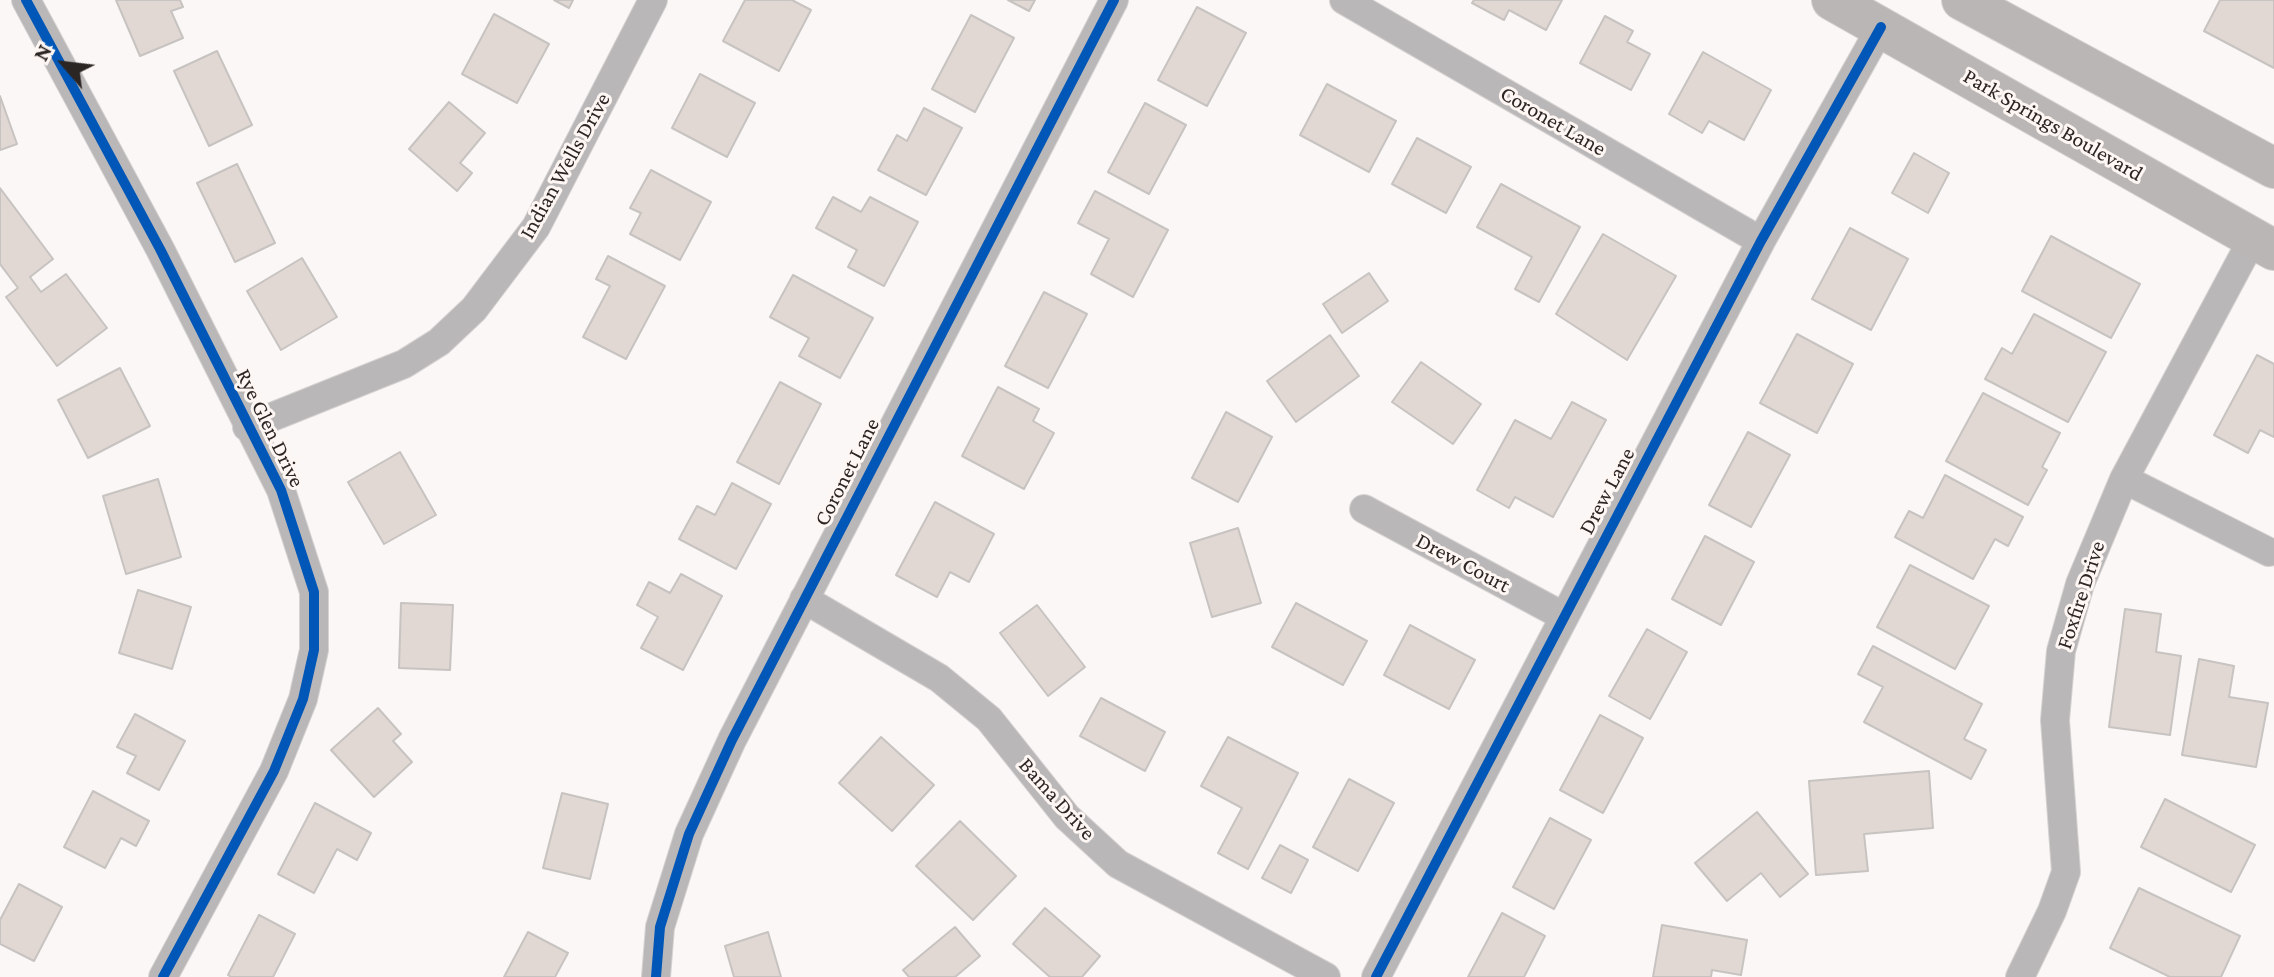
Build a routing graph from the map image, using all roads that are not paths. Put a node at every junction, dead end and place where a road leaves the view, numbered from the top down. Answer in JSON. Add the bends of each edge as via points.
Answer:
{"nodes":[{"id":1,"x":26,"y":0,"type":"edge"},
{"id":2,"x":653,"y":0,"type":"edge"},
{"id":3,"x":1114,"y":0,"type":"edge"},
{"id":4,"x":1344,"y":0,"type":"edge"},
{"id":5,"x":1832,"y":0,"type":"edge"},
{"id":6,"x":1962,"y":0,"type":"edge"},
{"id":7,"x":1888,"y":14,"type":"edge"},
{"id":8,"x":2274,"y":168,"type":"edge"},
{"id":9,"x":1761,"y":241,"type":"junction"},
{"id":10,"x":2263,"y":244,"type":"edge"},
{"id":11,"x":247,"y":427,"type":"junction"},
{"id":12,"x":2124,"y":479,"type":"junction"},
{"id":13,"x":1364,"y":509,"type":"dead end"},
{"id":14,"x":2269,"y":552,"type":"dead end"},
{"id":15,"x":804,"y":599,"type":"junction"},
{"id":16,"x":1563,"y":616,"type":"junction"},
{"id":17,"x":163,"y":977,"type":"edge"},
{"id":18,"x":656,"y":977,"type":"edge"},
{"id":19,"x":1326,"y":977,"type":"edge"},
{"id":20,"x":1376,"y":977,"type":"edge"},
{"id":21,"x":2020,"y":977,"type":"edge"}],
"edges":[{"from":1,"to":11,"type":"street","name":"Rye Glen Drive","via":[[160,249]]},
{"from":2,"to":11,"type":"street","name":"Indian Wells Drive","via":[[536,227],[474,309],[439,342],[404,364]]},
{"from":3,"to":15,"type":"street","name":"Coronet Lane"},
{"from":4,"to":9,"type":"street","name":"Coronet Lane"},
{"from":5,"to":7,"type":"main road","name":"Park Springs Boulevard"},
{"from":6,"to":8,"type":"main road"},
{"from":7,"to":9,"type":"street","name":"Drew Lane"},
{"from":7,"to":10,"type":"main road","name":"Park Springs Boulevard"},
{"from":9,"to":16,"type":"street","name":"Drew Lane"},
{"from":10,"to":12,"type":"street","name":"Foxfire Drive"},
{"from":11,"to":17,"type":"street","name":"Rye Glen Drive","via":[[281,490],[314,592],[314,650],[303,699],[274,771]]},
{"from":12,"to":14,"type":"street"},
{"from":12,"to":21,"type":"street","name":"Foxfire Drive","via":[[2080,584],[2061,651],[2055,720],[2066,872]]},
{"from":13,"to":16,"type":"street","name":"Drew Court"},
{"from":15,"to":18,"type":"street","name":"Coronet Lane","via":[[689,834],[660,927]]},
{"from":15,"to":19,"type":"street","name":"Bama Drive","via":[[939,678],[989,719],[1067,817],[1118,864]]},
{"from":16,"to":20,"type":"street","name":"Drew Lane"}]}
